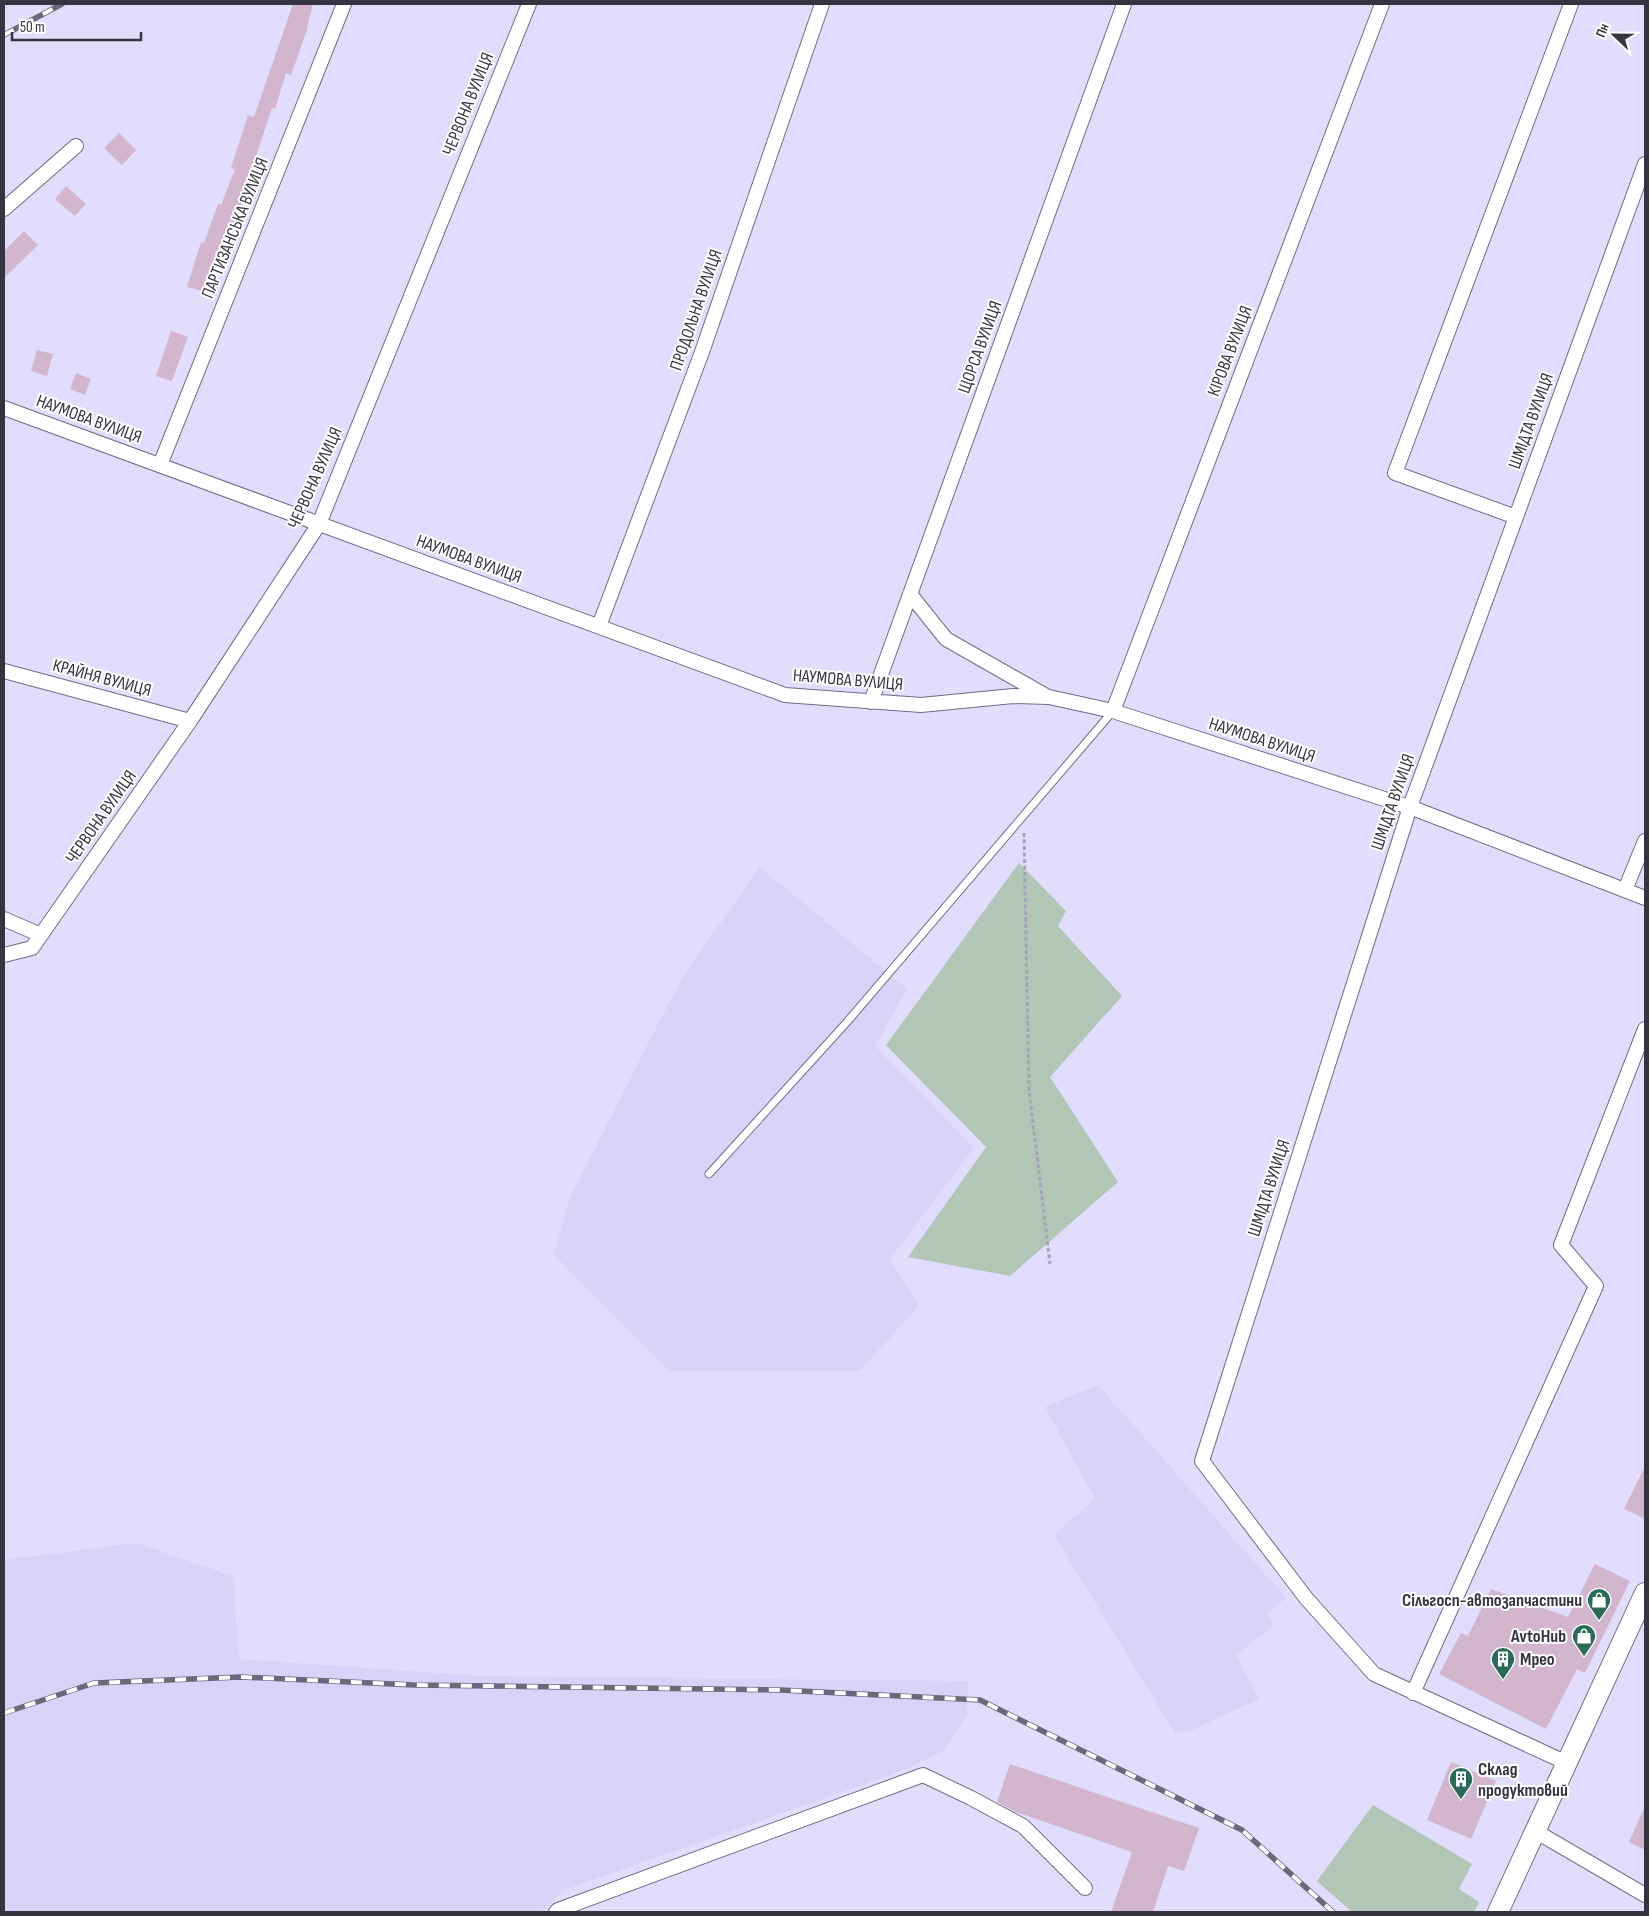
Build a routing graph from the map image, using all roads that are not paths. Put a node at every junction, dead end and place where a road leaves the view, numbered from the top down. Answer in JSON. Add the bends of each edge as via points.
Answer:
{"nodes":[{"id":1,"x":344,"y":4,"type":"edge"},
{"id":2,"x":529,"y":4,"type":"edge"},
{"id":3,"x":822,"y":4,"type":"edge"},
{"id":4,"x":1124,"y":4,"type":"edge"},
{"id":5,"x":1382,"y":4,"type":"edge"},
{"id":6,"x":1571,"y":4,"type":"edge"},
{"id":7,"x":76,"y":146,"type":"dead end"},
{"id":8,"x":1645,"y":164,"type":"edge"},
{"id":9,"x":4,"y":209,"type":"edge"},
{"id":10,"x":4,"y":408,"type":"edge"},
{"id":11,"x":160,"y":465,"type":"junction"},
{"id":12,"x":1516,"y":517,"type":"junction"},
{"id":13,"x":319,"y":524,"type":"junction"},
{"id":14,"x":910,"y":594,"type":"junction"},
{"id":15,"x":599,"y":626,"type":"junction"},
{"id":16,"x":4,"y":672,"type":"edge"},
{"id":17,"x":1049,"y":698,"type":"junction"},
{"id":18,"x":871,"y":702,"type":"junction"},
{"id":19,"x":1113,"y":711,"type":"junction"},
{"id":20,"x":190,"y":721,"type":"junction"},
{"id":21,"x":1410,"y":808,"type":"junction"},
{"id":22,"x":1645,"y":841,"type":"edge"},
{"id":23,"x":1625,"y":890,"type":"junction"},
{"id":24,"x":1645,"y":898,"type":"edge"},
{"id":25,"x":4,"y":919,"type":"edge"},
{"id":26,"x":41,"y":935,"type":"junction"},
{"id":27,"x":4,"y":955,"type":"edge"},
{"id":28,"x":1645,"y":1029,"type":"edge"},
{"id":29,"x":709,"y":1174,"type":"dead end"},
{"id":30,"x":1645,"y":1594,"type":"edge"},
{"id":31,"x":1414,"y":1693,"type":"junction"},
{"id":32,"x":1567,"y":1764,"type":"junction"},
{"id":33,"x":1535,"y":1832,"type":"junction"},
{"id":34,"x":1085,"y":1888,"type":"dead end"},
{"id":35,"x":1645,"y":1894,"type":"edge"},
{"id":36,"x":556,"y":1912,"type":"edge"},
{"id":37,"x":1498,"y":1912,"type":"edge"}],
"edges":[{"from":1,"to":11,"type":"street","name":"ПАРТИЗАНСЬКА ВУЛИЦЯ"},
{"from":2,"to":13,"type":"street","name":"ЧЕРВОНА ВУЛИЦЯ"},
{"from":3,"to":15,"type":"street","name":"ПРОДОЛЬНА ВУЛИЦЯ","via":[[702,352]]},
{"from":4,"to":14,"type":"street","name":"ЩОРСА ВУЛИЦЯ"},
{"from":5,"to":19,"type":"street","name":"КІРОВА ВУЛИЦЯ"},
{"from":6,"to":12,"type":"street","via":[[1395,473]]},
{"from":7,"to":9,"type":"street"},
{"from":8,"to":12,"type":"street","name":"ШМІДТА ВУЛИЦЯ"},
{"from":10,"to":11,"type":"street","name":"НАУМОВА ВУЛИЦЯ"},
{"from":11,"to":13,"type":"street","name":"НАУМОВА ВУЛИЦЯ"},
{"from":12,"to":21,"type":"street","name":"ШМІДТА ВУЛИЦЯ"},
{"from":13,"to":15,"type":"street","name":"НАУМОВА ВУЛИЦЯ"},
{"from":13,"to":20,"type":"street","name":"ЧЕРВОНА ВУЛИЦЯ"},
{"from":14,"to":17,"type":"street","via":[[946,638]]},
{"from":14,"to":18,"type":"street","name":"ЩОРСА ВУЛИЦЯ"},
{"from":15,"to":18,"type":"street","name":"НАУМОВА ВУЛИЦЯ","via":[[785,695]]},
{"from":16,"to":20,"type":"street","name":"КРАЙНЯ ВУЛИЦЯ"},
{"from":17,"to":18,"type":"street","name":"НАУМОВА ВУЛИЦЯ","via":[[1013,696],[921,705]]},
{"from":17,"to":19,"type":"street","name":"НАУМОВА ВУЛИЦЯ"},
{"from":19,"to":21,"type":"street","name":"НАУМОВА ВУЛИЦЯ"},
{"from":19,"to":29,"type":"lane","via":[[847,1022]]},
{"from":20,"to":26,"type":"street","name":"ЧЕРВОНА ВУЛИЦЯ"},
{"from":21,"to":23,"type":"street","name":"НАУМОВА ВУЛИЦЯ"},
{"from":21,"to":31,"type":"street","name":"ШМІДТА ВУЛИЦЯ","via":[[1202,1461],[1306,1598],[1374,1674]]},
{"from":22,"to":23,"type":"street"},
{"from":23,"to":24,"type":"street","name":"НАУМОВА ВУЛИЦЯ"},
{"from":25,"to":26,"type":"street"},
{"from":26,"to":27,"type":"street","name":"ЧЕРВОНА ВУЛИЦЯ","via":[[32,948]]},
{"from":28,"to":31,"type":"street","via":[[1562,1245],[1596,1286]]},
{"from":30,"to":32,"type":"street"},
{"from":31,"to":32,"type":"street"},
{"from":32,"to":33,"type":"street"},
{"from":33,"to":35,"type":"street"},
{"from":33,"to":37,"type":"street"},
{"from":34,"to":36,"type":"street","via":[[1023,1826],[923,1775]]}]}
